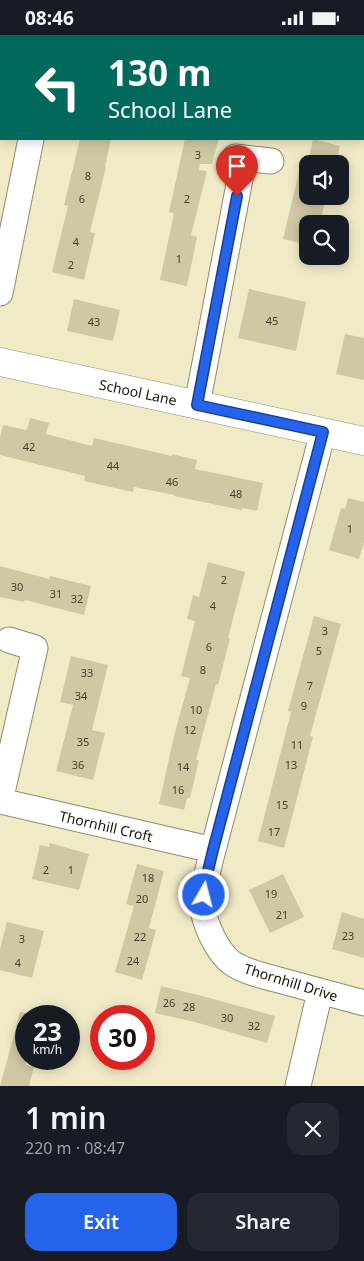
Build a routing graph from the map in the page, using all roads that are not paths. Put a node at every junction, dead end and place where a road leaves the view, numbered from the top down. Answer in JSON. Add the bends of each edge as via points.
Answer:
{"nodes":[{"id":1,"x":31,"y":140,"type":"edge"},
{"id":2,"x":271,"y":161,"type":"dead end"},
{"id":3,"x":0,"y":293,"type":"edge"},
{"id":4,"x":0,"y":362,"type":"edge"},
{"id":5,"x":197,"y":405,"type":"junction"},
{"id":6,"x":323,"y":432,"type":"junction"},
{"id":7,"x":364,"y":441,"type":"edge"},
{"id":8,"x":9,"y":640,"type":"dead end"},
{"id":9,"x":0,"y":801,"type":"edge"},
{"id":10,"x":213,"y":850,"type":"junction"},
{"id":11,"x":320,"y":992,"type":"junction"},
{"id":12,"x":364,"y":1003,"type":"edge"},
{"id":13,"x":298,"y":1086,"type":"edge"}],
"edges":[{"from":1,"to":3,"type":"street"},
{"from":2,"to":5,"type":"street","via":[[240,158]]},
{"from":4,"to":5,"type":"street","name":"School Lane"},
{"from":5,"to":6,"type":"street","name":"School Lane"},
{"from":6,"to":7,"type":"street","name":"School Lane"},
{"from":6,"to":10,"type":"street","name":"Thornhill Drive"},
{"from":8,"to":9,"type":"street","name":"Thornhill Croft","via":[[35,648]]},
{"from":9,"to":10,"type":"street","name":"Thornhill Croft"},
{"from":10,"to":11,"type":"street","name":"Thornhill Drive","via":[[203,908],[208,929],[218,948],[231,963],[248,971]]},
{"from":11,"to":12,"type":"street","name":"Thornhill Drive"},
{"from":11,"to":13,"type":"street"}]}
